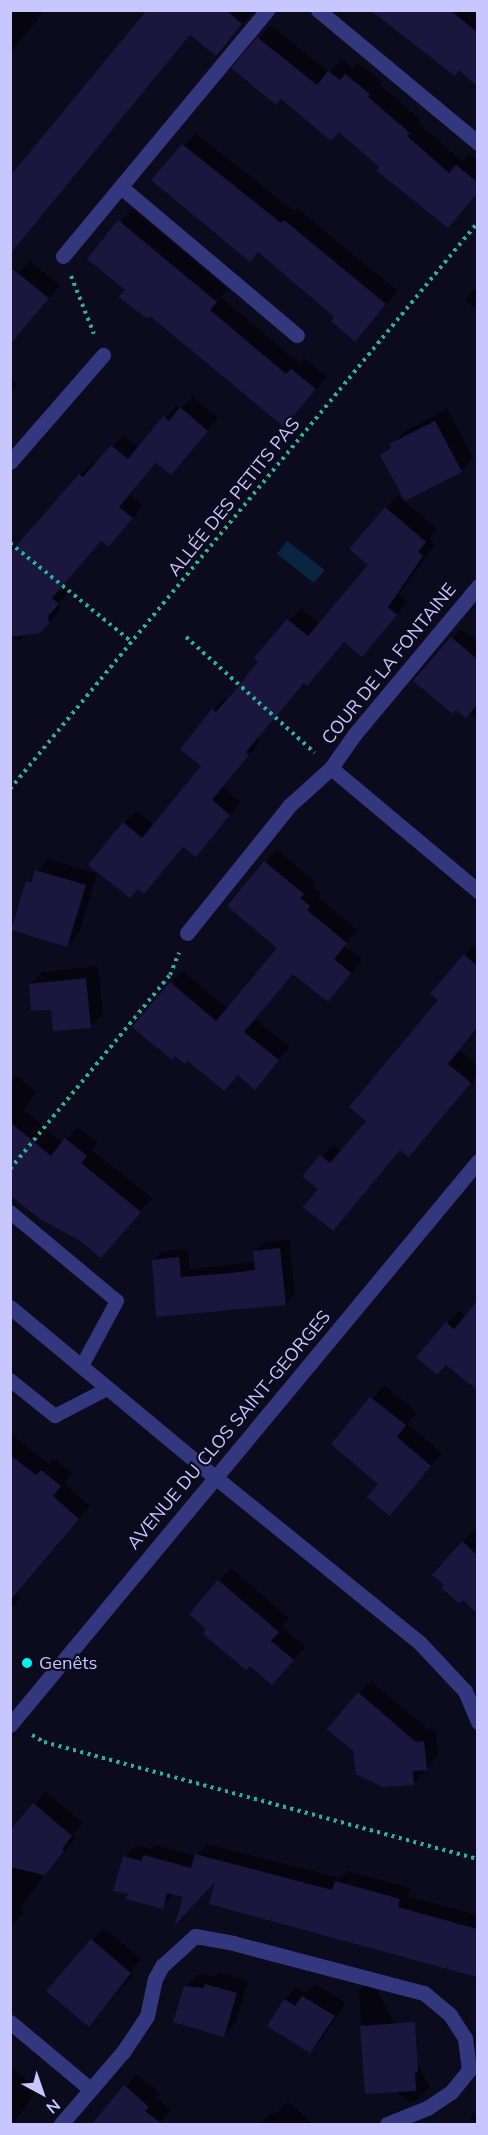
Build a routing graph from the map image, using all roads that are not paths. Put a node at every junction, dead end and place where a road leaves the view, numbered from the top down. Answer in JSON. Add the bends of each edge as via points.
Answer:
{"nodes":[{"id":1,"x":267,"y":10,"type":"edge"},
{"id":2,"x":318,"y":10,"type":"edge"},
{"id":3,"x":477,"y":142,"type":"edge"},
{"id":4,"x":121,"y":187,"type":"junction"},
{"id":5,"x":63,"y":256,"type":"road end"},
{"id":6,"x":297,"y":335,"type":"dead end"},
{"id":7,"x":103,"y":355,"type":"road end"},
{"id":8,"x":10,"y":462,"type":"edge"},
{"id":9,"x":477,"y":586,"type":"edge"},
{"id":10,"x":332,"y":768,"type":"junction"},
{"id":11,"x":477,"y":891,"type":"edge"},
{"id":12,"x":187,"y":933,"type":"road end"},
{"id":13,"x":477,"y":1161,"type":"edge"},
{"id":14,"x":10,"y":1212,"type":"edge"},
{"id":15,"x":10,"y":1307,"type":"edge"},
{"id":16,"x":82,"y":1366,"type":"junction"},
{"id":17,"x":10,"y":1380,"type":"edge"},
{"id":18,"x":106,"y":1389,"type":"junction"},
{"id":19,"x":215,"y":1477,"type":"junction"},
{"id":20,"x":477,"y":1722,"type":"edge"},
{"id":21,"x":11,"y":1724,"type":"edge"},
{"id":22,"x":10,"y":2022,"type":"edge"},
{"id":23,"x":90,"y":2089,"type":"junction"},
{"id":24,"x":61,"y":2124,"type":"edge"},
{"id":25,"x":387,"y":2124,"type":"edge"}],
"edges":[{"from":1,"to":4,"type":"street"},
{"from":2,"to":3,"type":"street"},
{"from":4,"to":5,"type":"street"},
{"from":4,"to":6,"type":"street"},
{"from":7,"to":8,"type":"street"},
{"from":9,"to":10,"type":"street","name":"COUR DE LA FONTAINE","via":[[354,735]]},
{"from":10,"to":11,"type":"street","name":"COUR DE LA FONTAINE"},
{"from":10,"to":12,"type":"street","name":"COUR DE LA FONTAINE","via":[[290,805]]},
{"from":13,"to":19,"type":"street","name":"AVENUE DU CLOS SAINT-GEORGES"},
{"from":14,"to":16,"type":"lane","via":[[117,1301]]},
{"from":15,"to":16,"type":"street"},
{"from":16,"to":18,"type":"street"},
{"from":17,"to":18,"type":"lane","via":[[55,1416]]},
{"from":18,"to":19,"type":"street"},
{"from":19,"to":20,"type":"street","via":[[419,1642],[465,1691]]},
{"from":19,"to":21,"type":"street","name":"AVENUE DU CLOS SAINT-GEORGES"},
{"from":22,"to":23,"type":"street"},
{"from":23,"to":24,"type":"street"},
{"from":23,"to":25,"type":"street","via":[[123,2052],[147,2016],[162,1966],[195,1936],[424,1994],[450,2015],[465,2038],[469,2070],[451,2092],[427,2108]]}]}
